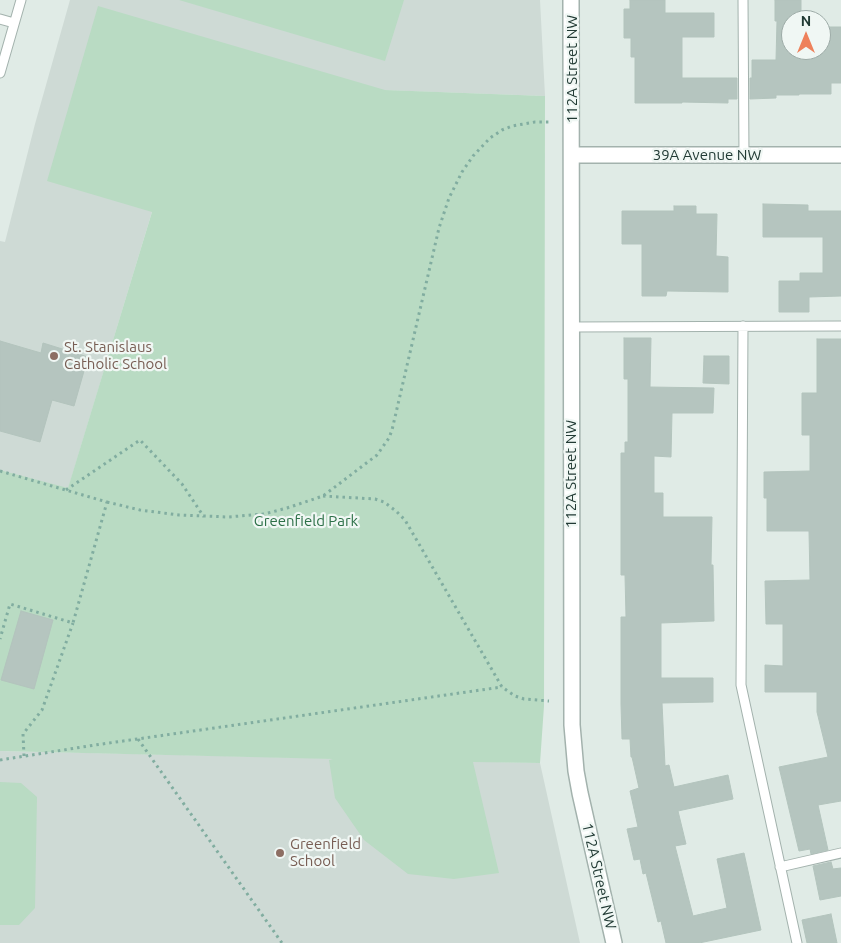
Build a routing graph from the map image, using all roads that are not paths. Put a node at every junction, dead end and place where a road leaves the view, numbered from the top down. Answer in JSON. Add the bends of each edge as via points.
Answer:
{"nodes":[{"id":1,"x":21,"y":0,"type":"edge"},
{"id":2,"x":571,"y":0,"type":"edge"},
{"id":3,"x":743,"y":0,"type":"edge"},
{"id":4,"x":0,"y":19,"type":"edge"},
{"id":5,"x":14,"y":23,"type":"junction"},
{"id":6,"x":0,"y":73,"type":"edge"},
{"id":7,"x":572,"y":155,"type":"junction"},
{"id":8,"x":841,"y":155,"type":"edge"},
{"id":9,"x":744,"y":156,"type":"junction"},
{"id":10,"x":743,"y":326,"type":"junction"},
{"id":11,"x":841,"y":326,"type":"edge"},
{"id":12,"x":571,"y":327,"type":"junction"},
{"id":13,"x":841,"y":853,"type":"edge"},
{"id":14,"x":780,"y":867,"type":"junction"},
{"id":15,"x":614,"y":943,"type":"edge"},
{"id":16,"x":797,"y":943,"type":"edge"}],
"edges":[{"from":1,"to":5,"type":"lane"},
{"from":2,"to":7,"type":"street","name":"112A Street NW"},
{"from":3,"to":9,"type":"lane"},
{"from":4,"to":5,"type":"lane"},
{"from":5,"to":6,"type":"lane"},
{"from":7,"to":9,"type":"street","name":"39A Avenue NW"},
{"from":7,"to":12,"type":"street","name":"112A Street NW"},
{"from":8,"to":9,"type":"street","name":"39A Avenue NW"},
{"from":10,"to":11,"type":"lane"},
{"from":10,"to":12,"type":"lane"},
{"from":10,"to":14,"type":"lane","via":[[741,685]]},
{"from":12,"to":15,"type":"street","name":"112A Street NW","via":[[572,725],[580,793]]},
{"from":13,"to":14,"type":"lane"},
{"from":14,"to":16,"type":"lane"}]}
